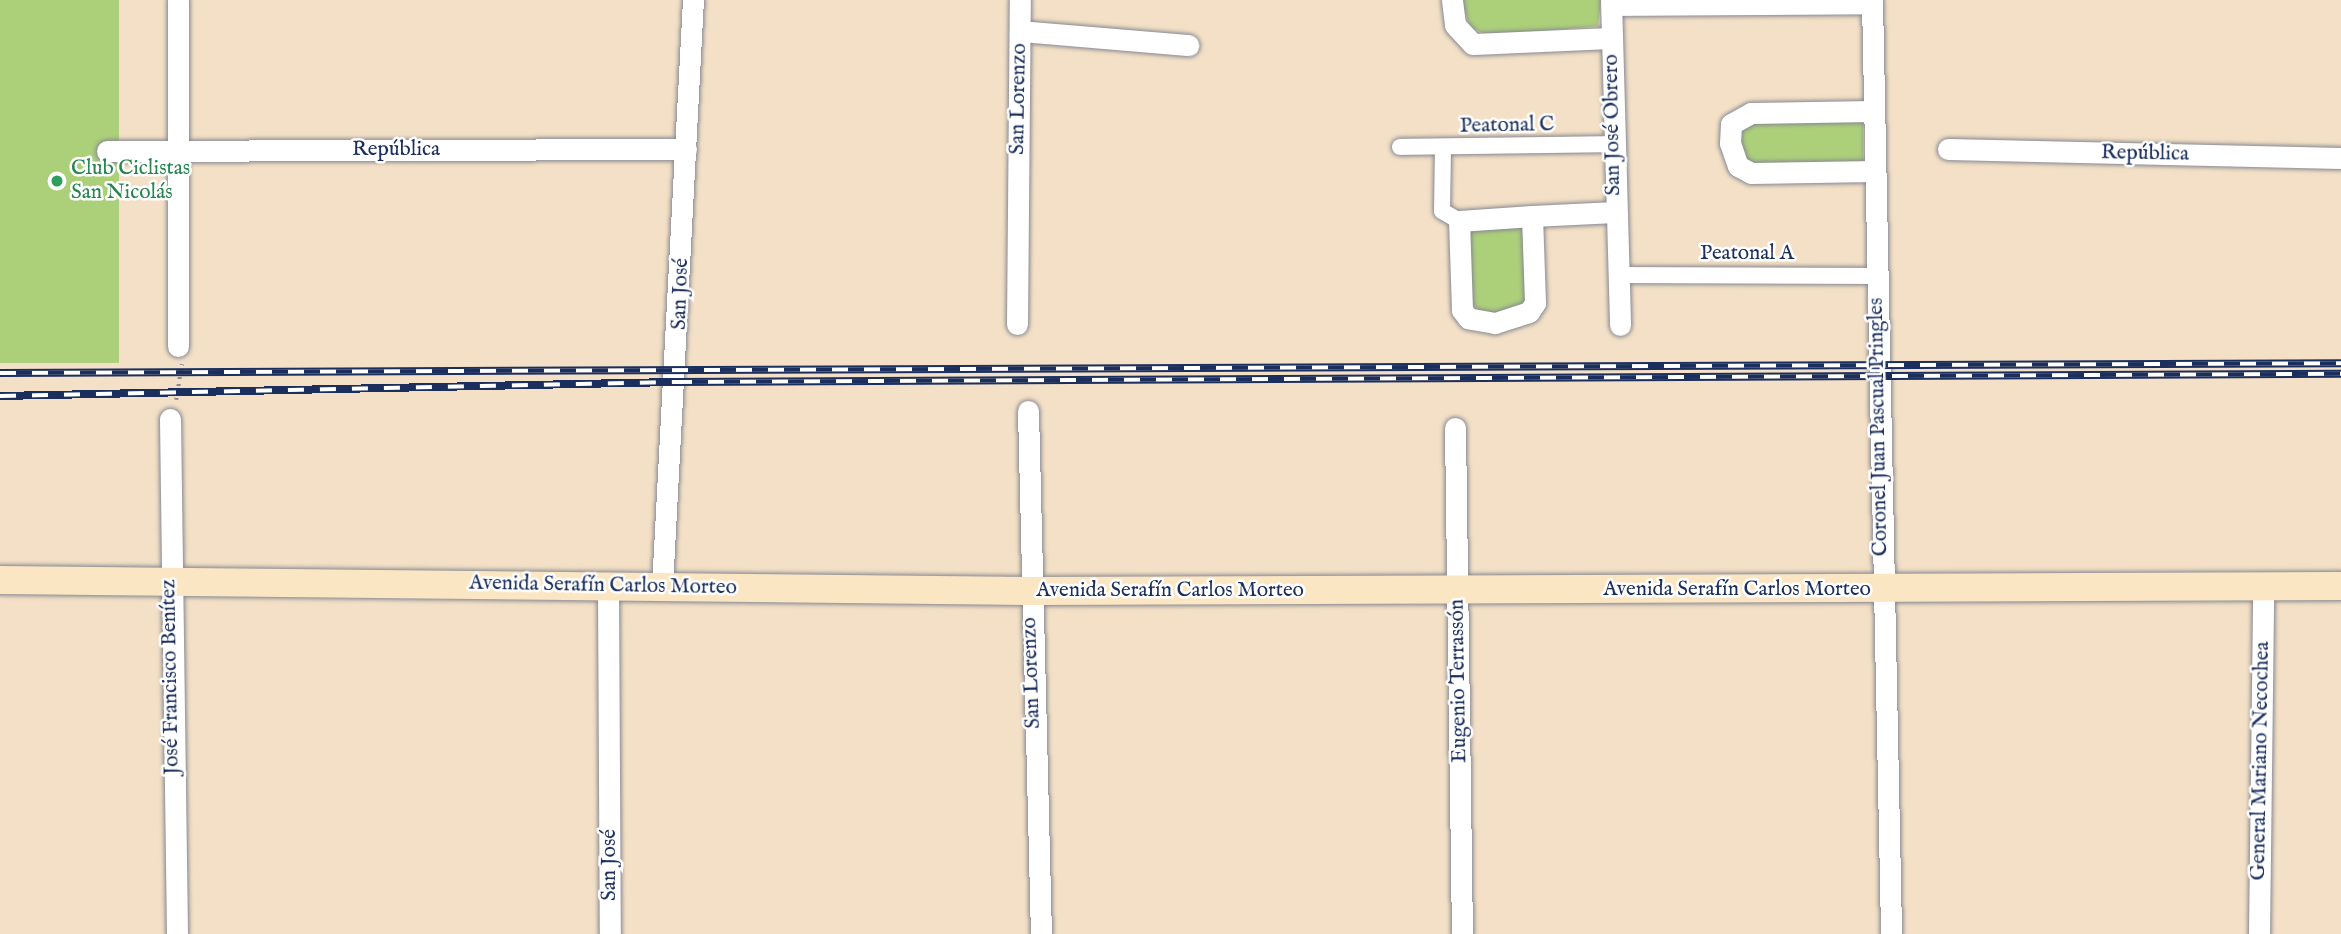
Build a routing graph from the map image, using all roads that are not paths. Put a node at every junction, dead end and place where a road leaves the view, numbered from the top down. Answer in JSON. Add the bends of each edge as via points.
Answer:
{"nodes":[{"id":1,"x":178,"y":0,"type":"edge"},
{"id":2,"x":693,"y":0,"type":"edge"},
{"id":3,"x":1020,"y":0,"type":"edge"},
{"id":4,"x":1452,"y":0,"type":"edge"},
{"id":5,"x":1872,"y":3,"type":"edge"},
{"id":6,"x":1611,"y":4,"type":"edge"},
{"id":7,"x":1020,"y":31,"type":"junction"},
{"id":8,"x":1611,"y":38,"type":"junction"},
{"id":9,"x":1188,"y":45,"type":"dead end"},
{"id":10,"x":1873,"y":111,"type":"junction"},
{"id":11,"x":1615,"y":145,"type":"junction"},
{"id":12,"x":1400,"y":147,"type":"dead end"},
{"id":13,"x":1443,"y":148,"type":"junction"},
{"id":14,"x":686,"y":149,"type":"junction"},
{"id":15,"x":1948,"y":149,"type":"dead end"},
{"id":16,"x":177,"y":150,"type":"junction"},
{"id":17,"x":107,"y":151,"type":"dead end"},
{"id":18,"x":2341,"y":158,"type":"edge"},
{"id":19,"x":1875,"y":171,"type":"junction"},
{"id":20,"x":1615,"y":212,"type":"junction"},
{"id":21,"x":1532,"y":216,"type":"junction"},
{"id":22,"x":1459,"y":221,"type":"junction"},
{"id":23,"x":1616,"y":275,"type":"junction"},
{"id":24,"x":1876,"y":276,"type":"junction"},
{"id":25,"x":1017,"y":324,"type":"dead end"},
{"id":26,"x":1620,"y":325,"type":"dead end"},
{"id":27,"x":178,"y":346,"type":"road end"},
{"id":28,"x":1028,"y":411,"type":"dead end"},
{"id":29,"x":170,"y":419,"type":"dead end"},
{"id":30,"x":1455,"y":428,"type":"dead end"},
{"id":31,"x":168,"y":579,"type":"junction"},
{"id":32,"x":0,"y":580,"type":"edge"},
{"id":33,"x":608,"y":586,"type":"junction"},
{"id":34,"x":2341,"y":586,"type":"edge"},
{"id":35,"x":662,"y":587,"type":"junction"},
{"id":36,"x":2263,"y":588,"type":"junction"},
{"id":37,"x":1457,"y":589,"type":"junction"},
{"id":38,"x":1881,"y":590,"type":"junction"},
{"id":39,"x":1030,"y":591,"type":"junction"},
{"id":40,"x":177,"y":934,"type":"edge"},
{"id":41,"x":610,"y":934,"type":"edge"},
{"id":42,"x":1041,"y":934,"type":"edge"},
{"id":43,"x":1462,"y":934,"type":"edge"},
{"id":44,"x":1891,"y":934,"type":"edge"},
{"id":45,"x":2259,"y":934,"type":"edge"}],
"edges":[{"from":1,"to":16,"type":"street"},
{"from":2,"to":14,"type":"street","name":"San José"},
{"from":3,"to":7,"type":"street","name":"San Lorenzo"},
{"from":4,"to":8,"type":"street","name":"San José Obrero","via":[[1455,25],[1473,44]]},
{"from":5,"to":6,"type":"street"},
{"from":5,"to":10,"type":"street","name":"Coronel Juan Pascual Pringles"},
{"from":6,"to":8,"type":"street","name":"San José Obrero"},
{"from":7,"to":9,"type":"street"},
{"from":7,"to":25,"type":"street","name":"San Lorenzo"},
{"from":8,"to":11,"type":"street","name":"San José Obrero"},
{"from":10,"to":19,"type":"street","name":"Coronel Juan Pascual Pringles"},
{"from":10,"to":19,"type":"street","via":[[1751,113],[1731,124],[1730,144],[1738,166],[1751,173]]},
{"from":11,"to":13,"type":"street","name":"Peatonal C"},
{"from":11,"to":20,"type":"street","name":"San José Obrero"},
{"from":12,"to":13,"type":"street","name":"Peatonal C"},
{"from":13,"to":22,"type":"street","via":[[1442,211]]},
{"from":14,"to":16,"type":"street","name":"República"},
{"from":14,"to":35,"type":"street","name":"San José","via":[[678,370]]},
{"from":15,"to":18,"type":"street","name":"República"},
{"from":16,"to":17,"type":"street","name":"República"},
{"from":16,"to":27,"type":"street"},
{"from":19,"to":24,"type":"street","name":"Coronel Juan Pascual Pringles"},
{"from":20,"to":21,"type":"street","name":"San José Obrero"},
{"from":20,"to":23,"type":"street","name":"San José Obrero"},
{"from":21,"to":22,"type":"street","name":"San José Obrero"},
{"from":21,"to":22,"type":"street","via":[[1535,303],[1528,312],[1495,323],[1478,323],[1462,310]]},
{"from":23,"to":24,"type":"street","name":"Peatonal A"},
{"from":23,"to":26,"type":"street","name":"San José Obrero"},
{"from":24,"to":38,"type":"street","name":"Coronel Juan Pascual Pringles"},
{"from":28,"to":39,"type":"street","name":"San Lorenzo"},
{"from":29,"to":31,"type":"street","name":"José Francisco Benítez"},
{"from":30,"to":37,"type":"street","name":"Eugenio Terrassón"},
{"from":31,"to":32,"type":"main road","name":"Avenida Serafín Carlos Morteo"},
{"from":31,"to":33,"type":"main road","name":"Avenida Serafín Carlos Morteo"},
{"from":31,"to":40,"type":"street","name":"José Francisco Benítez"},
{"from":33,"to":35,"type":"main road","name":"Avenida Serafín Carlos Morteo"},
{"from":33,"to":41,"type":"street","name":"San José"},
{"from":34,"to":36,"type":"main road","name":"Avenida Serafín Carlos Morteo"},
{"from":35,"to":39,"type":"main road","name":"Avenida Serafín Carlos Morteo"},
{"from":36,"to":38,"type":"main road","name":"Avenida Serafín Carlos Morteo"},
{"from":36,"to":45,"type":"street","name":"General Mariano Necochea"},
{"from":37,"to":38,"type":"main road","name":"Avenida Serafín Carlos Morteo"},
{"from":37,"to":39,"type":"main road","name":"Avenida Serafín Carlos Morteo"},
{"from":37,"to":43,"type":"street","name":"Eugenio Terrassón"},
{"from":38,"to":44,"type":"street","name":"Coronel Juan Pascual Pringles"},
{"from":39,"to":42,"type":"street","name":"San Lorenzo"}]}
